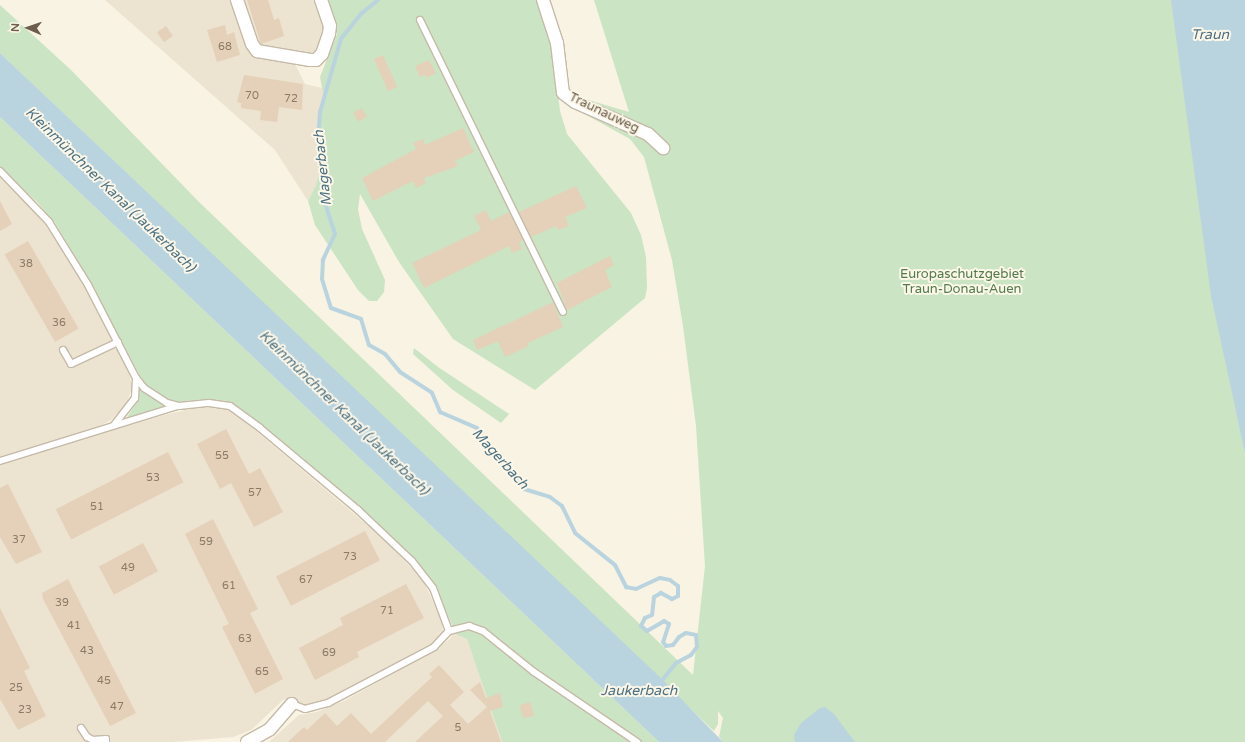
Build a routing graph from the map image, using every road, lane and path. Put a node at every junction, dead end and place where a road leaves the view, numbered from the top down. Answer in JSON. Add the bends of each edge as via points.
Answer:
{"nodes":[{"id":1,"x":237,"y":0,"type":"edge"},
{"id":2,"x":321,"y":0,"type":"edge"},
{"id":3,"x":543,"y":0,"type":"edge"},
{"id":4,"x":420,"y":20,"type":"dead end"},
{"id":5,"x":663,"y":148,"type":"dead end"},
{"id":6,"x":0,"y":172,"type":"edge"},
{"id":7,"x":563,"y":312,"type":"dead end"},
{"id":8,"x":118,"y":342,"type":"junction"},
{"id":9,"x":63,"y":350,"type":"dead end"},
{"id":10,"x":136,"y":378,"type":"junction"},
{"id":11,"x":179,"y":406,"type":"junction"},
{"id":12,"x":112,"y":427,"type":"junction"},
{"id":13,"x":0,"y":460,"type":"edge"},
{"id":14,"x":449,"y":631,"type":"junction"},
{"id":15,"x":292,"y":704,"type":"joint"},
{"id":16,"x":82,"y":728,"type":"dead end"},
{"id":17,"x":106,"y":742,"type":"edge"},
{"id":18,"x":247,"y":742,"type":"edge"},
{"id":19,"x":637,"y":742,"type":"edge"}],
"edges":[{"from":1,"to":2,"type":"street","via":[[252,44],[257,51],[310,60],[316,60],[322,54],[329,34],[330,26]]},
{"from":3,"to":5,"type":"street","name":"Traunauweg","via":[[556,37],[563,93],[575,102],[648,134]]},
{"from":4,"to":7,"type":"lane"},
{"from":6,"to":8,"type":"lane","via":[[49,222],[88,285]]},
{"from":8,"to":9,"type":"lane","via":[[71,364]]},
{"from":8,"to":10,"type":"lane"},
{"from":10,"to":11,"type":"lane","via":[[155,396]]},
{"from":10,"to":12,"type":"lane","via":[[135,398]]},
{"from":11,"to":12,"type":"lane"},
{"from":11,"to":14,"type":"lane","via":[[209,403],[230,406],[296,458],[412,561],[433,588]]},
{"from":12,"to":13,"type":"lane"},
{"from":14,"to":15,"type":"lane","via":[[434,647],[342,696],[310,708]]},
{"from":14,"to":19,"type":"lane","via":[[469,626],[483,631],[534,672]]},
{"from":15,"to":18,"type":"street","via":[[270,729]]},
{"from":16,"to":17,"type":"lane","via":[[87,737],[93,740],[106,739]]}]}
